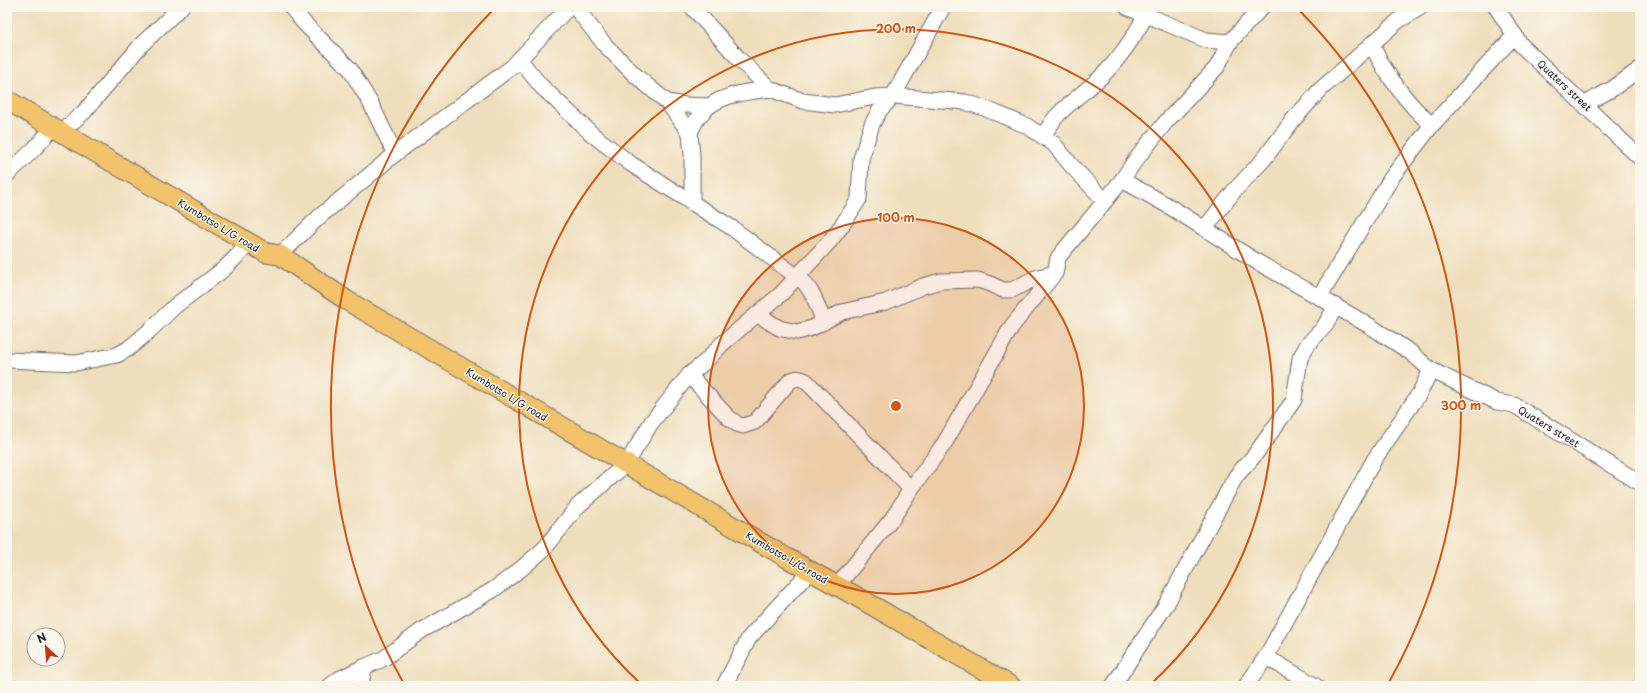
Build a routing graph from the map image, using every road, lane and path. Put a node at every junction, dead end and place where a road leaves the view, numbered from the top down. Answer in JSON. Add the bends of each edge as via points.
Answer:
{"nodes":[{"id":1,"x":181,"y":7,"type":"edge"},
{"id":2,"x":291,"y":7,"type":"edge"},
{"id":3,"x":569,"y":7,"type":"edge"},
{"id":4,"x":575,"y":7,"type":"edge"},
{"id":5,"x":692,"y":7,"type":"edge"},
{"id":6,"x":944,"y":7,"type":"edge"},
{"id":7,"x":1262,"y":7,"type":"edge"},
{"id":8,"x":1421,"y":7,"type":"edge"},
{"id":9,"x":1496,"y":7,"type":"edge"},
{"id":10,"x":1139,"y":10,"type":"edge"},
{"id":11,"x":1515,"y":35,"type":"junction"},
{"id":12,"x":1230,"y":42,"type":"junction"},
{"id":13,"x":1371,"y":44,"type":"junction"},
{"id":14,"x":519,"y":58,"type":"junction"},
{"id":15,"x":1640,"y":69,"type":"edge"},
{"id":16,"x":770,"y":89,"type":"junction"},
{"id":17,"x":893,"y":96,"type":"junction"},
{"id":18,"x":7,"y":100,"type":"edge"},
{"id":19,"x":857,"y":100,"type":"junction"},
{"id":20,"x":667,"y":102,"type":"junction"},
{"id":21,"x":1585,"y":104,"type":"junction"},
{"id":22,"x":709,"y":106,"type":"junction"},
{"id":23,"x":872,"y":124,"type":"junction"},
{"id":24,"x":1432,"y":125,"type":"junction"},
{"id":25,"x":58,"y":129,"type":"junction"},
{"id":26,"x":690,"y":133,"type":"junction"},
{"id":27,"x":1043,"y":136,"type":"junction"},
{"id":28,"x":395,"y":154,"type":"junction"},
{"id":29,"x":1640,"y":158,"type":"edge"},
{"id":30,"x":7,"y":175,"type":"edge"},
{"id":31,"x":1122,"y":180,"type":"junction"},
{"id":32,"x":1105,"y":202,"type":"junction"},
{"id":33,"x":692,"y":203,"type":"junction"},
{"id":34,"x":1205,"y":228,"type":"junction"},
{"id":35,"x":250,"y":243,"type":"junction"},
{"id":36,"x":280,"y":255,"type":"junction"},
{"id":37,"x":1055,"y":273,"type":"junction"},
{"id":38,"x":796,"y":277,"type":"junction"},
{"id":39,"x":1320,"y":296,"type":"junction"},
{"id":40,"x":1336,"y":306,"type":"junction"},
{"id":41,"x":757,"y":314,"type":"junction"},
{"id":42,"x":824,"y":322,"type":"junction"},
{"id":43,"x":7,"y":360,"type":"edge"},
{"id":44,"x":1431,"y":370,"type":"junction"},
{"id":45,"x":689,"y":375,"type":"junction"},
{"id":46,"x":627,"y":463,"type":"junction"},
{"id":47,"x":1640,"y":482,"type":"edge"},
{"id":48,"x":911,"y":489,"type":"junction"},
{"id":49,"x":811,"y":570,"type":"junction"},
{"id":50,"x":837,"y":586,"type":"junction"},
{"id":51,"x":1266,"y":657,"type":"junction"},
{"id":52,"x":364,"y":666,"type":"junction"},
{"id":53,"x":330,"y":686,"type":"edge"},
{"id":54,"x":360,"y":686,"type":"edge"},
{"id":55,"x":724,"y":686,"type":"edge"},
{"id":56,"x":1011,"y":686,"type":"edge"},
{"id":57,"x":1113,"y":686,"type":"edge"},
{"id":58,"x":1246,"y":686,"type":"edge"},
{"id":59,"x":1316,"y":686,"type":"edge"}],
"edges":[{"from":1,"to":25,"type":"street","via":[[142,44],[84,112]]},
{"from":2,"to":28,"type":"street","via":[[350,70],[371,104]]},
{"from":3,"to":14,"type":"street"},
{"from":4,"to":20,"type":"street","via":[[610,50]]},
{"from":5,"to":16,"type":"street"},
{"from":6,"to":17,"type":"street"},
{"from":7,"to":12,"type":"street"},
{"from":8,"to":13,"type":"street","via":[[1398,21]]},
{"from":9,"to":11,"type":"street","name":"Quaters street"},
{"from":10,"to":12,"type":"street","via":[[1206,40]]},
{"from":10,"to":27,"type":"street","via":[[1134,38],[1103,75],[1064,109]]},
{"from":11,"to":21,"type":"street","name":"Quaters street","via":[[1521,45]]},
{"from":11,"to":24,"type":"street"},
{"from":12,"to":31,"type":"street","via":[[1217,67],[1165,123]]},
{"from":13,"to":24,"type":"street","via":[[1383,68],[1405,100]]},
{"from":13,"to":34,"type":"street","via":[[1293,120],[1264,159],[1234,191]]},
{"from":14,"to":28,"type":"street","via":[[488,85]]},
{"from":14,"to":33,"type":"street","via":[[541,86],[593,135],[631,164]]},
{"from":15,"to":21,"type":"street"},
{"from":16,"to":19,"type":"street","via":[[803,102],[835,105]]},
{"from":16,"to":22,"type":"street","via":[[742,93]]},
{"from":17,"to":19,"type":"street"},
{"from":17,"to":23,"type":"street"},
{"from":17,"to":27,"type":"street","via":[[965,102],[1027,126]]},
{"from":18,"to":25,"type":"main road","name":"Kumbotso L/G road"},
{"from":19,"to":23,"type":"street","via":[[868,112]]},
{"from":20,"to":22,"type":"street"},
{"from":20,"to":26,"type":"street"},
{"from":21,"to":29,"type":"street","name":"Quaters street"},
{"from":22,"to":26,"type":"street"},
{"from":23,"to":38,"type":"street","via":[[861,159],[859,199],[830,241]]},
{"from":24,"to":39,"type":"street","via":[[1392,177]]},
{"from":25,"to":30,"type":"street"},
{"from":25,"to":35,"type":"main road","name":"Kumbotso L/G road"},
{"from":26,"to":33,"type":"street"},
{"from":27,"to":32,"type":"street","via":[[1054,144]]},
{"from":28,"to":36,"type":"street","via":[[319,217]]},
{"from":31,"to":32,"type":"street"},
{"from":31,"to":34,"type":"street","name":"Quaters street"},
{"from":32,"to":37,"type":"street","via":[[1058,258]]},
{"from":33,"to":38,"type":"street","via":[[732,228]]},
{"from":34,"to":39,"type":"street","name":"Quaters street","via":[[1259,263]]},
{"from":35,"to":36,"type":"main road","name":"Kumbotso L/G road","via":[[266,253]]},
{"from":35,"to":43,"type":"street","via":[[224,269],[117,355],[76,364]]},
{"from":36,"to":46,"type":"main road","name":"Kumbotso L/G road","via":[[346,300]]},
{"from":37,"to":42,"type":"street","via":[[1035,278],[1012,290],[1003,290],[978,280],[941,281],[886,302],[842,312]]},
{"from":37,"to":48,"type":"street","via":[[1012,326],[944,444]]},
{"from":38,"to":41,"type":"street","via":[[781,294]]},
{"from":38,"to":42,"type":"street","via":[[809,287]]},
{"from":39,"to":40,"type":"street","name":"Quaters street"},
{"from":40,"to":44,"type":"street","name":"Quaters street","via":[[1410,352]]},
{"from":40,"to":57,"type":"street","via":[[1324,327],[1303,351],[1298,366],[1294,400],[1254,456],[1236,476],[1167,603]]},
{"from":41,"to":42,"type":"street","via":[[779,328],[797,332]]},
{"from":41,"to":45,"type":"street"},
{"from":44,"to":47,"type":"street","name":"Quaters street","via":[[1497,402],[1514,405]]},
{"from":44,"to":51,"type":"street","via":[[1419,394],[1374,460]]},
{"from":45,"to":46,"type":"street","via":[[651,423]]},
{"from":45,"to":48,"type":"street","via":[[728,417],[743,426],[755,422],[790,381],[800,378],[806,381]]},
{"from":46,"to":49,"type":"main road","name":"Kumbotso L/G road"},
{"from":46,"to":52,"type":"street","via":[[578,506],[545,548],[522,568],[493,590],[421,631],[383,659]]},
{"from":48,"to":50,"type":"street","via":[[892,519]]},
{"from":49,"to":50,"type":"main road","name":"Kumbotso L/G road"},
{"from":49,"to":55,"type":"street","via":[[748,638]]},
{"from":50,"to":56,"type":"main road","name":"Kumbotso L/G road"},
{"from":51,"to":58,"type":"street"},
{"from":51,"to":59,"type":"street"},
{"from":52,"to":53,"type":"street"},
{"from":52,"to":54,"type":"street"}]}
